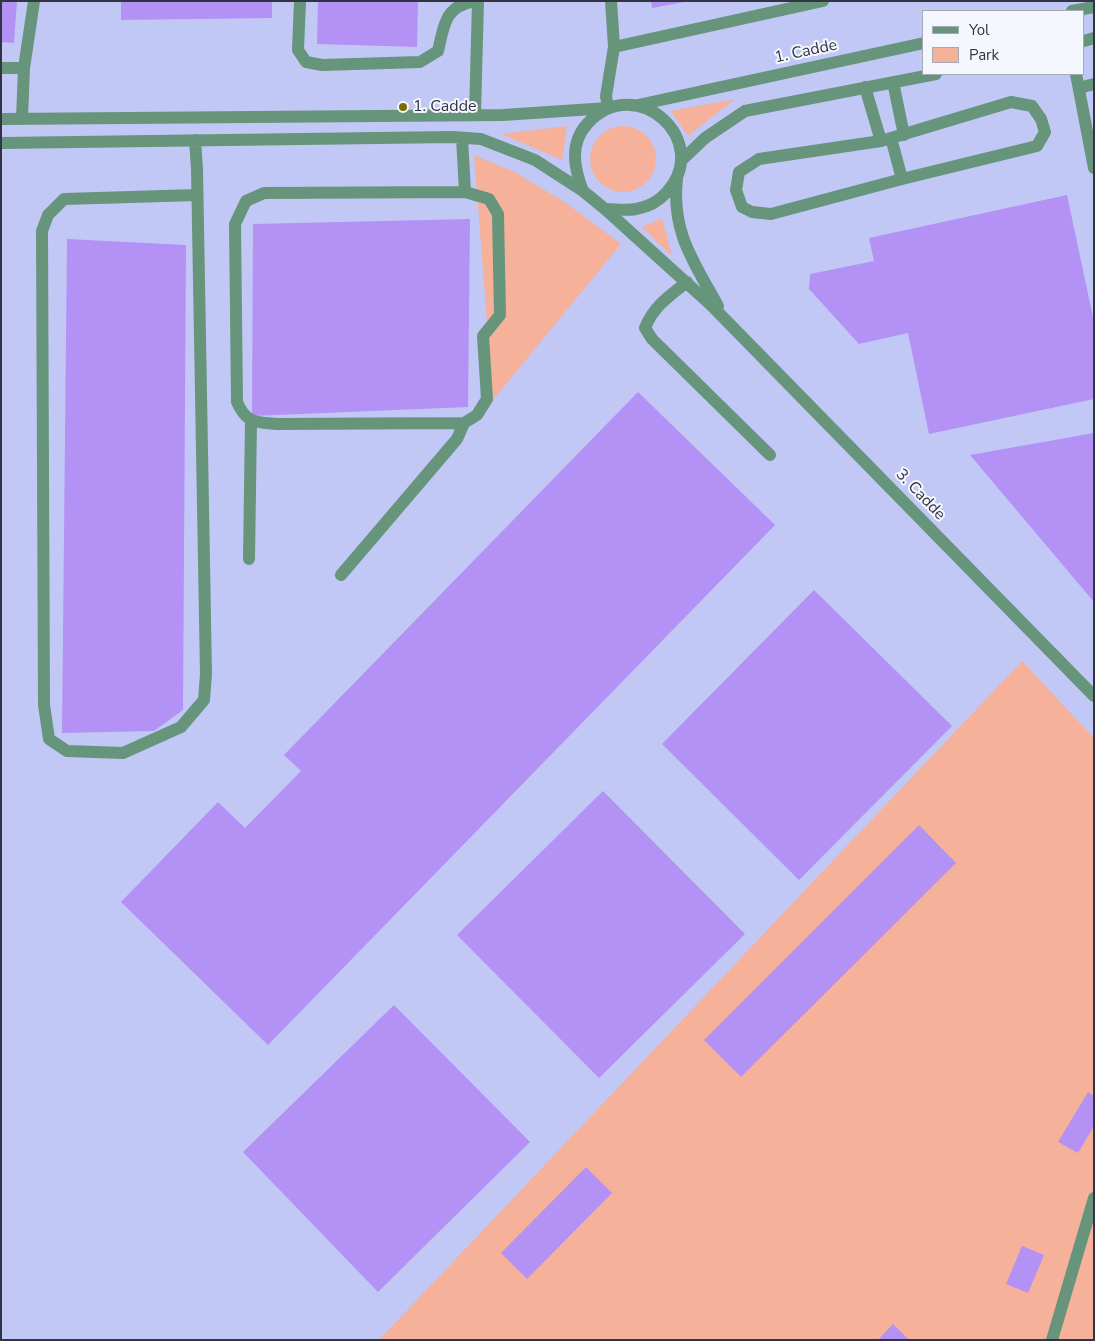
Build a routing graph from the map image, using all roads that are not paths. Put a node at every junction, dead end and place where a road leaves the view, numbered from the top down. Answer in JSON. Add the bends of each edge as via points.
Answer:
{"nodes":[{"id":1,"x":34,"y":1,"type":"edge"},
{"id":2,"x":300,"y":1,"type":"edge"},
{"id":3,"x":476,"y":1,"type":"edge"},
{"id":4,"x":611,"y":1,"type":"edge"},
{"id":5,"x":823,"y":1,"type":"edge"},
{"id":6,"x":1094,"y":7,"type":"edge"},
{"id":7,"x":1078,"y":10,"type":"edge"},
{"id":8,"x":922,"y":43,"type":"edge"},
{"id":9,"x":614,"y":47,"type":"junction"},
{"id":10,"x":1,"y":68,"type":"edge"},
{"id":11,"x":24,"y":68,"type":"junction"},
{"id":12,"x":931,"y":75,"type":"edge"},
{"id":13,"x":1076,"y":75,"type":"edge"},
{"id":14,"x":893,"y":82,"type":"junction"},
{"id":15,"x":1094,"y":84,"type":"edge"},
{"id":16,"x":865,"y":87,"type":"junction"},
{"id":17,"x":1078,"y":88,"type":"junction"},
{"id":18,"x":637,"y":105,"type":"junction"},
{"id":19,"x":608,"y":108,"type":"junction"},
{"id":20,"x":475,"y":114,"type":"junction"},
{"id":21,"x":1,"y":119,"type":"edge"},
{"id":22,"x":22,"y":119,"type":"junction"},
{"id":23,"x":462,"y":138,"type":"junction"},
{"id":24,"x":892,"y":138,"type":"junction"},
{"id":25,"x":195,"y":140,"type":"junction"},
{"id":26,"x":1,"y":143,"type":"edge"},
{"id":27,"x":682,"y":161,"type":"junction"},
{"id":28,"x":1094,"y":168,"type":"edge"},
{"id":29,"x":677,"y":175,"type":"junction"},
{"id":30,"x":902,"y":179,"type":"junction"},
{"id":31,"x":583,"y":191,"type":"junction"},
{"id":32,"x":465,"y":192,"type":"junction"},
{"id":33,"x":197,"y":195,"type":"junction"},
{"id":34,"x":605,"y":209,"type":"junction"},
{"id":35,"x":687,"y":282,"type":"junction"},
{"id":36,"x":724,"y":317,"type":"junction"},
{"id":37,"x":251,"y":421,"type":"junction"},
{"id":38,"x":464,"y":423,"type":"junction"},
{"id":39,"x":770,"y":455,"type":"dead end"},
{"id":40,"x":249,"y":559,"type":"dead end"},
{"id":41,"x":341,"y":575,"type":"dead end"},
{"id":42,"x":1094,"y":696,"type":"edge"},
{"id":43,"x":1094,"y":1198,"type":"edge"},
{"id":44,"x":1052,"y":1340,"type":"edge"}],
"edges":[{"from":1,"to":11,"type":"street"},
{"from":2,"to":3,"type":"street","via":[[298,50],[306,62],[322,65],[420,62],[438,51],[445,20],[460,4]]},
{"from":3,"to":20,"type":"street"},
{"from":4,"to":9,"type":"street"},
{"from":5,"to":9,"type":"street"},
{"from":6,"to":7,"type":"street"},
{"from":8,"to":18,"type":"street","name":"1. Cadde"},
{"from":9,"to":19,"type":"street","via":[[606,96]]},
{"from":10,"to":11,"type":"street"},
{"from":11,"to":22,"type":"street"},
{"from":12,"to":14,"type":"street"},
{"from":13,"to":17,"type":"street"},
{"from":14,"to":16,"type":"street"},
{"from":14,"to":24,"type":"street"},
{"from":15,"to":17,"type":"street"},
{"from":16,"to":24,"type":"street"},
{"from":16,"to":27,"type":"street","via":[[745,111],[705,138]]},
{"from":17,"to":28,"type":"street"},
{"from":18,"to":19,"type":"street"},
{"from":18,"to":27,"type":"street","via":[[660,116],[670,125]]},
{"from":19,"to":20,"type":"street"},
{"from":19,"to":31,"type":"street","via":[[594,116],[576,142],[574,158]]},
{"from":20,"to":22,"type":"street"},
{"from":21,"to":22,"type":"street"},
{"from":23,"to":25,"type":"street"},
{"from":23,"to":31,"type":"street","via":[[481,140],[535,160]]},
{"from":23,"to":32,"type":"street"},
{"from":24,"to":30,"type":"street"},
{"from":24,"to":30,"type":"street","via":[[1010,102],[1032,106],[1045,132],[1037,146]]},
{"from":24,"to":30,"type":"street","via":[[759,159],[739,172],[736,190],[742,207],[752,212],[771,214]]},
{"from":25,"to":26,"type":"street"},
{"from":25,"to":33,"type":"street"},
{"from":27,"to":29,"type":"street"},
{"from":29,"to":34,"type":"street","via":[[671,188],[649,206]]},
{"from":29,"to":36,"type":"street","name":"3. Cadde","via":[[674,201],[681,239]]},
{"from":31,"to":34,"type":"street"},
{"from":32,"to":37,"type":"street","via":[[264,193],[246,202],[235,224],[237,402],[241,412]]},
{"from":32,"to":38,"type":"street","via":[[489,199],[498,214],[500,315],[483,336],[487,400],[477,415]]},
{"from":33,"to":33,"type":"street","via":[[204,700],[181,727],[123,753],[67,751],[49,739],[44,705],[42,231],[48,215],[64,199]]},
{"from":34,"to":35,"type":"street","name":"3. Cadde"},
{"from":35,"to":36,"type":"street","name":"3. Cadde"},
{"from":35,"to":39,"type":"street","via":[[660,304],[645,328],[652,339]]},
{"from":36,"to":42,"type":"street","name":"3. Cadde"},
{"from":37,"to":38,"type":"street","via":[[276,424]]},
{"from":37,"to":40,"type":"street"},
{"from":38,"to":41,"type":"street","via":[[457,439]]},
{"from":43,"to":44,"type":"street"}]}
